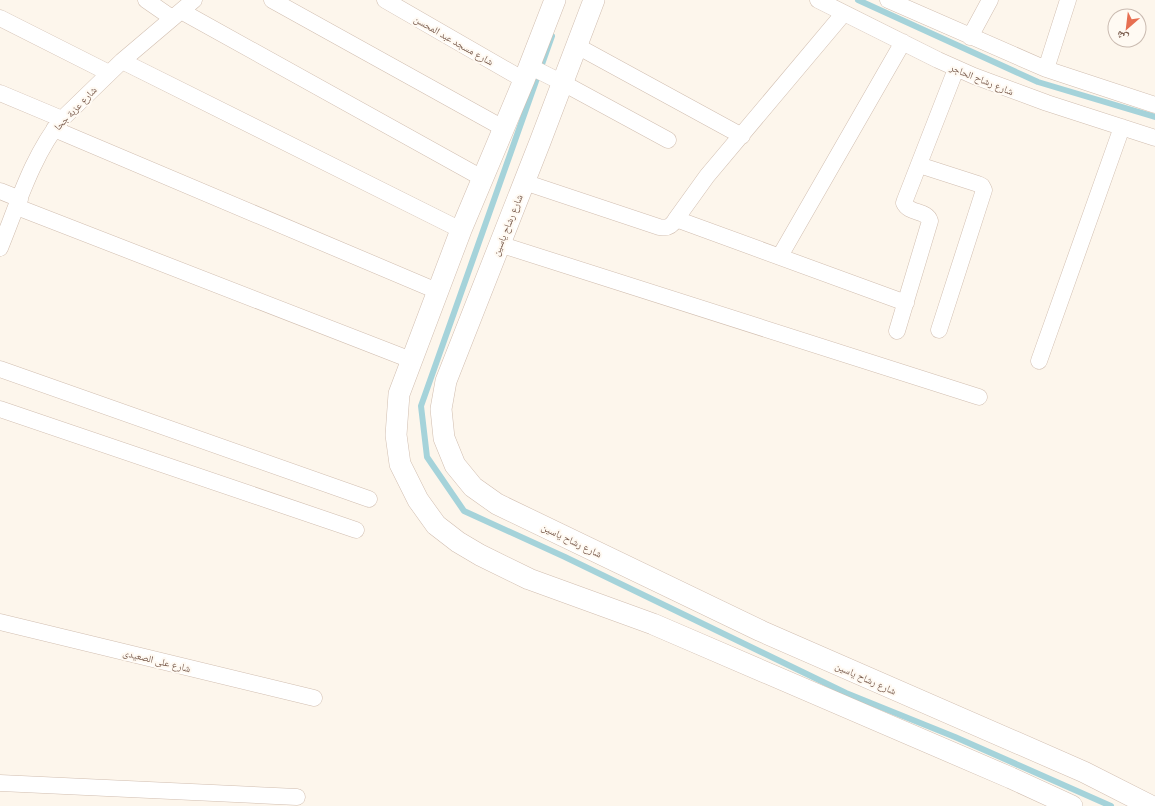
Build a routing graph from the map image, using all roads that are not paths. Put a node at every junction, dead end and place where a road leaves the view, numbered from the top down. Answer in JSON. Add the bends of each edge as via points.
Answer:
{"nodes":[{"id":1,"x":146,"y":0,"type":"edge"},
{"id":2,"x":194,"y":0,"type":"edge"},
{"id":3,"x":272,"y":0,"type":"edge"},
{"id":4,"x":385,"y":0,"type":"edge"},
{"id":5,"x":555,"y":0,"type":"edge"},
{"id":6,"x":594,"y":0,"type":"edge"},
{"id":7,"x":818,"y":0,"type":"edge"},
{"id":8,"x":888,"y":0,"type":"edge"},
{"id":9,"x":990,"y":0,"type":"edge"},
{"id":10,"x":1068,"y":0,"type":"edge"},
{"id":11,"x":909,"y":4,"type":"edge"},
{"id":12,"x":844,"y":13,"type":"junction"},
{"id":13,"x":177,"y":15,"type":"junction"},
{"id":14,"x":0,"y":18,"type":"edge"},
{"id":15,"x":970,"y":37,"type":"junction"},
{"id":16,"x":903,"y":42,"type":"junction"},
{"id":17,"x":577,"y":46,"type":"junction"},
{"id":18,"x":122,"y":61,"type":"junction"},
{"id":19,"x":956,"y":69,"type":"junction"},
{"id":20,"x":1046,"y":69,"type":"junction"},
{"id":21,"x":530,"y":72,"type":"junction"},
{"id":22,"x":109,"y":73,"type":"junction"},
{"id":23,"x":557,"y":80,"type":"junction"},
{"id":24,"x":0,"y":92,"type":"edge"},
{"id":25,"x":1155,"y":105,"type":"edge"},
{"id":26,"x":58,"y":124,"type":"junction"},
{"id":27,"x":1122,"y":127,"type":"junction"},
{"id":28,"x":503,"y":128,"type":"junction"},
{"id":29,"x":742,"y":136,"type":"junction"},
{"id":30,"x":1155,"y":138,"type":"edge"},
{"id":31,"x":668,"y":140,"type":"dead end"},
{"id":32,"x":919,"y":165,"type":"junction"},
{"id":33,"x":482,"y":178,"type":"junction"},
{"id":34,"x":524,"y":182,"type":"junction"},
{"id":35,"x":0,"y":191,"type":"edge"},
{"id":36,"x":18,"y":203,"type":"junction"},
{"id":37,"x":676,"y":218,"type":"junction"},
{"id":38,"x":5,"y":224,"type":"edge"},
{"id":39,"x":461,"y":230,"type":"junction"},
{"id":40,"x":499,"y":244,"type":"junction"},
{"id":41,"x":0,"y":248,"type":"edge"},
{"id":42,"x":780,"y":256,"type":"junction"},
{"id":43,"x":437,"y":291,"type":"junction"},
{"id":44,"x":906,"y":303,"type":"junction"},
{"id":45,"x":939,"y":330,"type":"dead end"},
{"id":46,"x":897,"y":331,"type":"dead end"},
{"id":47,"x":411,"y":360,"type":"junction"},
{"id":48,"x":1039,"y":361,"type":"dead end"},
{"id":49,"x":0,"y":369,"type":"edge"},
{"id":50,"x":979,"y":397,"type":"dead end"},
{"id":51,"x":0,"y":409,"type":"edge"},
{"id":52,"x":369,"y":499,"type":"dead end"},
{"id":53,"x":356,"y":530,"type":"dead end"},
{"id":54,"x":0,"y":622,"type":"edge"},
{"id":55,"x":314,"y":698,"type":"dead end"},
{"id":56,"x":0,"y":783,"type":"edge"},
{"id":57,"x":297,"y":796,"type":"dead end"},
{"id":58,"x":1072,"y":806,"type":"edge"},
{"id":59,"x":1151,"y":806,"type":"edge"}],
"edges":[{"from":1,"to":13,"type":"street"},
{"from":2,"to":13,"type":"street","name":"شارع عزبة جحا"},
{"from":3,"to":28,"type":"street"},
{"from":4,"to":21,"type":"street","name":"شارع مسجد عبد المحسن"},
{"from":5,"to":21,"type":"street"},
{"from":6,"to":17,"type":"street","name":"شارع رشاح ياسين"},
{"from":7,"to":12,"type":"street","name":"شارع رشاح الحاجر"},
{"from":8,"to":11,"type":"street"},
{"from":9,"to":15,"type":"street"},
{"from":10,"to":20,"type":"street"},
{"from":11,"to":15,"type":"street"},
{"from":12,"to":16,"type":"street","name":"شارع رشاح الحاجر"},
{"from":12,"to":29,"type":"street"},
{"from":13,"to":18,"type":"street","name":"شارع عزبة جحا"},
{"from":13,"to":33,"type":"street"},
{"from":14,"to":22,"type":"street"},
{"from":15,"to":20,"type":"street"},
{"from":16,"to":19,"type":"street","name":"شارع رشاح الحاجر"},
{"from":16,"to":42,"type":"street"},
{"from":17,"to":23,"type":"street","name":"شارع رشاح ياسين"},
{"from":17,"to":29,"type":"street"},
{"from":18,"to":22,"type":"street","name":"شارع عزبة جحا"},
{"from":18,"to":39,"type":"street"},
{"from":19,"to":27,"type":"street","name":"شارع رشاح الحاجر","via":[[1010,90]]},
{"from":19,"to":32,"type":"street"},
{"from":20,"to":25,"type":"street"},
{"from":21,"to":23,"type":"street","name":"شارع مسجد عبد المحسن"},
{"from":21,"to":28,"type":"street"},
{"from":22,"to":26,"type":"street","name":"شارع عزبة جحا"},
{"from":23,"to":31,"type":"street","name":"شارع مسجد عبد المحسن"},
{"from":23,"to":34,"type":"street","name":"شارع رشاح ياسين"},
{"from":24,"to":26,"type":"street"},
{"from":26,"to":36,"type":"street","name":"شارع عزبة جحا","via":[[40,150]]},
{"from":26,"to":43,"type":"street"},
{"from":27,"to":30,"type":"street","name":"شارع رشاح الحاجر"},
{"from":27,"to":48,"type":"street"},
{"from":28,"to":33,"type":"street"},
{"from":29,"to":37,"type":"street","via":[[707,176]]},
{"from":32,"to":44,"type":"street","via":[[904,203],[907,208],[927,216],[930,221]]},
{"from":32,"to":45,"type":"street","via":[[978,184],[984,190]]},
{"from":33,"to":39,"type":"street"},
{"from":34,"to":37,"type":"street","via":[[665,228],[673,225]]},
{"from":34,"to":40,"type":"street","name":"شارع رشاح ياسين"},
{"from":35,"to":36,"type":"street"},
{"from":36,"to":38,"type":"street","name":"شارع عزبة جحا"},
{"from":36,"to":47,"type":"street"},
{"from":37,"to":42,"type":"street"},
{"from":38,"to":41,"type":"street","name":"شارع عزبة جحا"},
{"from":39,"to":43,"type":"street"},
{"from":40,"to":50,"type":"street"},
{"from":40,"to":59,"type":"street","name":"شارع رشاح ياسين","via":[[446,381],[441,409],[444,438],[449,451],[455,464],[473,487],[497,504],[761,631],[1084,772]]},
{"from":42,"to":44,"type":"street"},
{"from":43,"to":47,"type":"street"},
{"from":44,"to":46,"type":"street"},
{"from":47,"to":58,"type":"street","via":[[399,394],[396,435],[400,464],[418,500],[436,525],[458,542],[529,579],[653,624]]},
{"from":49,"to":52,"type":"street"},
{"from":51,"to":53,"type":"street"},
{"from":54,"to":55,"type":"street","name":"شارع على الصعيدى"},
{"from":56,"to":57,"type":"street"}]}
